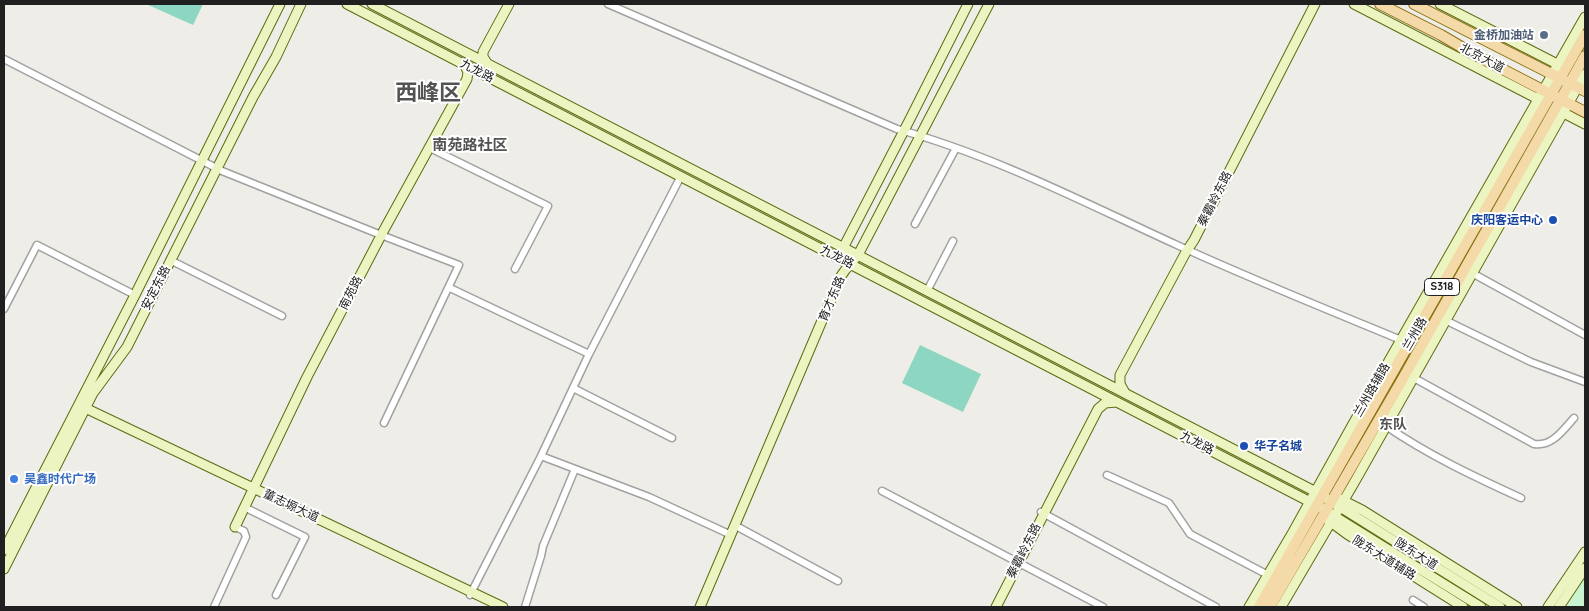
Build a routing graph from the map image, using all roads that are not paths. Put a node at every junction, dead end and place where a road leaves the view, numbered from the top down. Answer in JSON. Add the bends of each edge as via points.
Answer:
{"nodes":[{"id":1,"x":280,"y":4,"type":"edge"},
{"id":2,"x":301,"y":4,"type":"edge"},
{"id":3,"x":347,"y":4,"type":"edge"},
{"id":4,"x":372,"y":4,"type":"edge"},
{"id":5,"x":508,"y":4,"type":"edge"},
{"id":6,"x":608,"y":4,"type":"edge"},
{"id":7,"x":968,"y":4,"type":"edge"},
{"id":8,"x":988,"y":4,"type":"edge"},
{"id":9,"x":1308,"y":4,"type":"edge"},
{"id":10,"x":1314,"y":4,"type":"edge"},
{"id":11,"x":1354,"y":4,"type":"edge"},
{"id":12,"x":1380,"y":4,"type":"edge"},
{"id":13,"x":1414,"y":4,"type":"edge"},
{"id":14,"x":1440,"y":4,"type":"edge"},
{"id":15,"x":1585,"y":17,"type":"edge"},
{"id":16,"x":1585,"y":35,"type":"edge"},
{"id":17,"x":469,"y":54,"type":"junction"},
{"id":18,"x":1585,"y":56,"type":"edge"},
{"id":19,"x":4,"y":59,"type":"edge"},
{"id":20,"x":487,"y":63,"type":"junction"},
{"id":21,"x":464,"y":64,"type":"junction"},
{"id":22,"x":482,"y":73,"type":"junction"},
{"id":23,"x":1573,"y":77,"type":"edge"},
{"id":24,"x":1554,"y":101,"type":"junction"},
{"id":25,"x":1585,"y":112,"type":"edge"},
{"id":26,"x":1585,"y":124,"type":"edge"},
{"id":27,"x":904,"y":131,"type":"junction"},
{"id":28,"x":921,"y":136,"type":"junction"},
{"id":29,"x":431,"y":148,"type":"junction"},
{"id":30,"x":956,"y":148,"type":"junction"},
{"id":31,"x":199,"y":159,"type":"junction"},
{"id":32,"x":216,"y":168,"type":"junction"},
{"id":33,"x":681,"y":176,"type":"junction"},
{"id":34,"x":915,"y":224,"type":"dead end"},
{"id":35,"x":382,"y":236,"type":"junction"},
{"id":36,"x":953,"y":240,"type":"dead end"},
{"id":37,"x":843,"y":248,"type":"junction"},
{"id":38,"x":1186,"y":249,"type":"junction"},
{"id":39,"x":858,"y":255,"type":"junction"},
{"id":40,"x":840,"y":258,"type":"junction"},
{"id":41,"x":170,"y":260,"type":"junction"},
{"id":42,"x":851,"y":264,"type":"junction"},
{"id":43,"x":515,"y":269,"type":"dead end"},
{"id":44,"x":1472,"y":273,"type":"junction"},
{"id":45,"x":450,"y":288,"type":"junction"},
{"id":46,"x":927,"y":291,"type":"junction"},
{"id":47,"x":135,"y":295,"type":"junction"},
{"id":48,"x":4,"y":309,"type":"edge"},
{"id":49,"x":282,"y":316,"type":"dead end"},
{"id":50,"x":1445,"y":320,"type":"junction"},
{"id":51,"x":1585,"y":334,"type":"edge"},
{"id":52,"x":1400,"y":340,"type":"junction"},
{"id":53,"x":589,"y":354,"type":"junction"},
{"id":54,"x":1414,"y":378,"type":"junction"},
{"id":55,"x":1098,"y":379,"type":"junction"},
{"id":56,"x":1585,"y":382,"type":"edge"},
{"id":57,"x":573,"y":388,"type":"junction"},
{"id":58,"x":1091,"y":388,"type":"junction"},
{"id":59,"x":1125,"y":393,"type":"junction"},
{"id":60,"x":1118,"y":402,"type":"junction"},
{"id":61,"x":81,"y":408,"type":"junction"},
{"id":62,"x":1574,"y":418,"type":"dead end"},
{"id":63,"x":384,"y":423,"type":"dead end"},
{"id":64,"x":1386,"y":426,"type":"junction"},
{"id":65,"x":672,"y":438,"type":"dead end"},
{"id":66,"x":540,"y":456,"type":"junction"},
{"id":67,"x":575,"y":469,"type":"junction"},
{"id":68,"x":1107,"y":475,"type":"dead end"},
{"id":69,"x":254,"y":490,"type":"junction"},
{"id":70,"x":882,"y":491,"type":"dead end"},
{"id":71,"x":1521,"y":498,"type":"dead end"},
{"id":72,"x":1327,"y":505,"type":"junction"},
{"id":73,"x":245,"y":508,"type":"junction"},
{"id":74,"x":1042,"y":513,"type":"junction"},
{"id":75,"x":736,"y":526,"type":"junction"},
{"id":76,"x":236,"y":527,"type":"joint"},
{"id":77,"x":729,"y":534,"type":"junction"},
{"id":78,"x":4,"y":550,"type":"edge"},
{"id":79,"x":1585,"y":552,"type":"edge"},
{"id":80,"x":1017,"y":562,"type":"junction"},
{"id":81,"x":1585,"y":568,"type":"edge"},
{"id":82,"x":4,"y":569,"type":"edge"},
{"id":83,"x":1268,"y":575,"type":"junction"},
{"id":84,"x":838,"y":581,"type":"dead end"},
{"id":85,"x":471,"y":594,"type":"junction"},
{"id":86,"x":276,"y":595,"type":"dead end"},
{"id":87,"x":1413,"y":600,"type":"dead end"},
{"id":88,"x":214,"y":607,"type":"edge"},
{"id":89,"x":495,"y":607,"type":"edge"},
{"id":90,"x":503,"y":607,"type":"edge"},
{"id":91,"x":525,"y":607,"type":"edge"},
{"id":92,"x":696,"y":607,"type":"edge"},
{"id":93,"x":700,"y":607,"type":"edge"},
{"id":94,"x":994,"y":607,"type":"edge"},
{"id":95,"x":1103,"y":607,"type":"edge"},
{"id":96,"x":1216,"y":607,"type":"edge"},
{"id":97,"x":1249,"y":607,"type":"edge"},
{"id":98,"x":1259,"y":607,"type":"edge"},
{"id":99,"x":1270,"y":607,"type":"edge"},
{"id":100,"x":1281,"y":607,"type":"edge"},
{"id":101,"x":1424,"y":607,"type":"edge"},
{"id":102,"x":1463,"y":607,"type":"edge"},
{"id":103,"x":1481,"y":607,"type":"edge"},
{"id":104,"x":1500,"y":607,"type":"edge"},
{"id":105,"x":1517,"y":607,"type":"edge"},
{"id":106,"x":1548,"y":607,"type":"edge"},
{"id":107,"x":1559,"y":607,"type":"edge"}],
"edges":[{"from":1,"to":31,"type":"street","name":"安定东路"},
{"from":2,"to":32,"type":"street","name":"安定东路"},
{"from":3,"to":21,"type":"street","name":"九龙路"},
{"from":4,"to":17,"type":"street","name":"九龙路"},
{"from":5,"to":17,"type":"street","via":[[482,48]]},
{"from":5,"to":20,"type":"street","via":[[483,52]]},
{"from":6,"to":27,"type":"street"},
{"from":7,"to":27,"type":"street","name":"育才东路"},
{"from":8,"to":28,"type":"street","name":"育才东路"},
{"from":9,"to":38,"type":"street","name":"秦霸岭东路"},
{"from":10,"to":38,"type":"street","name":"秦霸岭东路","via":[[1194,240]]},
{"from":11,"to":24,"type":"street"},
{"from":12,"to":24,"type":"main road","name":"北京大道"},
{"from":13,"to":23,"type":"main road","name":"北京大道"},
{"from":14,"to":23,"type":"street"},
{"from":15,"to":23,"type":"street","name":"兰州路辅路"},
{"from":16,"to":23,"type":"main road","name":"兰州路","number":"S318"},
{"from":17,"to":20,"type":"street","name":"九龙路"},
{"from":18,"to":23,"type":"main road","name":"兰州路","number":"S318"},
{"from":19,"to":31,"type":"street"},
{"from":20,"to":37,"type":"street","name":"九龙路"},
{"from":21,"to":22,"type":"street","name":"九龙路"},
{"from":21,"to":29,"type":"street","name":"南苑路","via":[[468,70],[467,79]]},
{"from":22,"to":29,"type":"street","name":"南苑路","via":[[472,76]]},
{"from":22,"to":33,"type":"street","name":"九龙路"},
{"from":23,"to":24,"type":"main road","name":"兰州路","number":"S318"},
{"from":23,"to":24,"type":"street","name":"兰州路辅路"},
{"from":24,"to":25,"type":"main road","name":"北京大道"},
{"from":24,"to":26,"type":"street"},
{"from":24,"to":44,"type":"street","name":"兰州路辅路"},
{"from":24,"to":52,"type":"street","name":"兰州路辅路"},
{"from":24,"to":72,"type":"main road","name":"兰州路","number":"S318"},
{"from":27,"to":28,"type":"street"},
{"from":27,"to":37,"type":"street","name":"育才东路"},
{"from":28,"to":30,"type":"street"},
{"from":28,"to":39,"type":"street","name":"育才东路"},
{"from":29,"to":35,"type":"street","name":"南苑路"},
{"from":29,"to":43,"type":"street","via":[[548,206]]},
{"from":30,"to":34,"type":"street"},
{"from":30,"to":38,"type":"street","via":[[1015,170]]},
{"from":31,"to":32,"type":"street"},
{"from":31,"to":47,"type":"street","name":"安定东路"},
{"from":32,"to":35,"type":"street"},
{"from":32,"to":41,"type":"street","name":"安定东路"},
{"from":33,"to":40,"type":"street","name":"九龙路"},
{"from":33,"to":53,"type":"street"},
{"from":35,"to":45,"type":"street","via":[[460,266]]},
{"from":35,"to":69,"type":"street","name":"南苑路"},
{"from":36,"to":46,"type":"street"},
{"from":37,"to":39,"type":"street","name":"九龙路"},
{"from":37,"to":40,"type":"street","name":"育才东路"},
{"from":38,"to":52,"type":"street"},
{"from":38,"to":55,"type":"street","name":"秦霸岭东路","via":[[1120,368],[1112,377]]},
{"from":38,"to":59,"type":"street","name":"秦霸岭东路","via":[[1120,375]]},
{"from":39,"to":42,"type":"street","name":"育才东路"},
{"from":39,"to":46,"type":"street","name":"九龙路"},
{"from":40,"to":42,"type":"street","name":"九龙路"},
{"from":40,"to":77,"type":"street","name":"育才东路","via":[[838,275]]},
{"from":41,"to":49,"type":"street"},
{"from":41,"to":61,"type":"street","name":"安定东路","via":[[126,347]]},
{"from":42,"to":58,"type":"street","name":"九龙路"},
{"from":42,"to":75,"type":"street","name":"育才东路","via":[[842,276]]},
{"from":44,"to":50,"type":"street","name":"兰州路辅路"},
{"from":44,"to":51,"type":"street"},
{"from":45,"to":53,"type":"street"},
{"from":45,"to":63,"type":"street"},
{"from":46,"to":55,"type":"street","name":"九龙路"},
{"from":47,"to":48,"type":"street","via":[[37,246]]},
{"from":47,"to":61,"type":"street","name":"安定东路"},
{"from":50,"to":54,"type":"street","name":"兰州路辅路"},
{"from":50,"to":56,"type":"street","via":[[1531,362]]},
{"from":52,"to":72,"type":"street","name":"兰州路辅路"},
{"from":53,"to":57,"type":"street"},
{"from":54,"to":62,"type":"street","via":[[1534,444],[1553,440]]},
{"from":54,"to":64,"type":"street","name":"兰州路辅路"},
{"from":55,"to":59,"type":"street","name":"九龙路"},
{"from":57,"to":65,"type":"street"},
{"from":57,"to":66,"type":"street"},
{"from":58,"to":60,"type":"street","name":"九龙路"},
{"from":58,"to":74,"type":"street","name":"秦霸岭东路","via":[[1097,398],[1096,408]]},
{"from":59,"to":72,"type":"street","name":"九龙路"},
{"from":60,"to":72,"type":"street","name":"九龙路"},
{"from":60,"to":74,"type":"street","name":"秦霸岭东路","via":[[1110,401],[1100,406]]},
{"from":61,"to":69,"type":"street","name":"董志塬大道"},
{"from":61,"to":78,"type":"street","name":"安定东路"},
{"from":61,"to":82,"type":"street","name":"安定东路"},
{"from":64,"to":71,"type":"street","via":[[1469,474]]},
{"from":64,"to":72,"type":"street","name":"兰州路辅路"},
{"from":66,"to":67,"type":"street"},
{"from":66,"to":85,"type":"street"},
{"from":67,"to":77,"type":"street","via":[[649,497]]},
{"from":67,"to":91,"type":"street","via":[[543,546]]},
{"from":68,"to":83,"type":"street","via":[[1169,503],[1190,534]]},
{"from":69,"to":73,"type":"street","name":"南苑路"},
{"from":69,"to":85,"type":"street","name":"董志塬大道"},
{"from":70,"to":80,"type":"street"},
{"from":72,"to":83,"type":"street","name":"兰州路辅路"},
{"from":72,"to":98,"type":"main road","name":"兰州路","number":"S318"},
{"from":72,"to":99,"type":"main road","name":"兰州路","number":"S318"},
{"from":72,"to":100,"type":"street","name":"兰州路辅路"},
{"from":72,"to":102,"type":"street","name":"陇东大道辅路","via":[[1347,534]]},
{"from":72,"to":103,"type":"street","name":"陇东大道"},
{"from":72,"to":104,"type":"street","name":"陇东大道"},
{"from":72,"to":105,"type":"street","via":[[1362,510]]},
{"from":73,"to":76,"type":"street","name":"南苑路"},
{"from":73,"to":86,"type":"street","via":[[305,537]]},
{"from":74,"to":80,"type":"street","name":"秦霸岭东路"},
{"from":74,"to":96,"type":"street"},
{"from":75,"to":84,"type":"street"},
{"from":75,"to":93,"type":"street","name":"育才东路"},
{"from":76,"to":88,"type":"street","via":[[244,531],[246,537]]},
{"from":77,"to":92,"type":"street","name":"育才东路"},
{"from":79,"to":106,"type":"street"},
{"from":80,"to":94,"type":"street","name":"秦霸岭东路"},
{"from":80,"to":95,"type":"street"},
{"from":81,"to":107,"type":"street"},
{"from":83,"to":97,"type":"street","name":"兰州路辅路"},
{"from":85,"to":89,"type":"street","name":"董志塬大道"},
{"from":85,"to":90,"type":"street","name":"董志塬大道"},
{"from":87,"to":101,"type":"street"}]}
